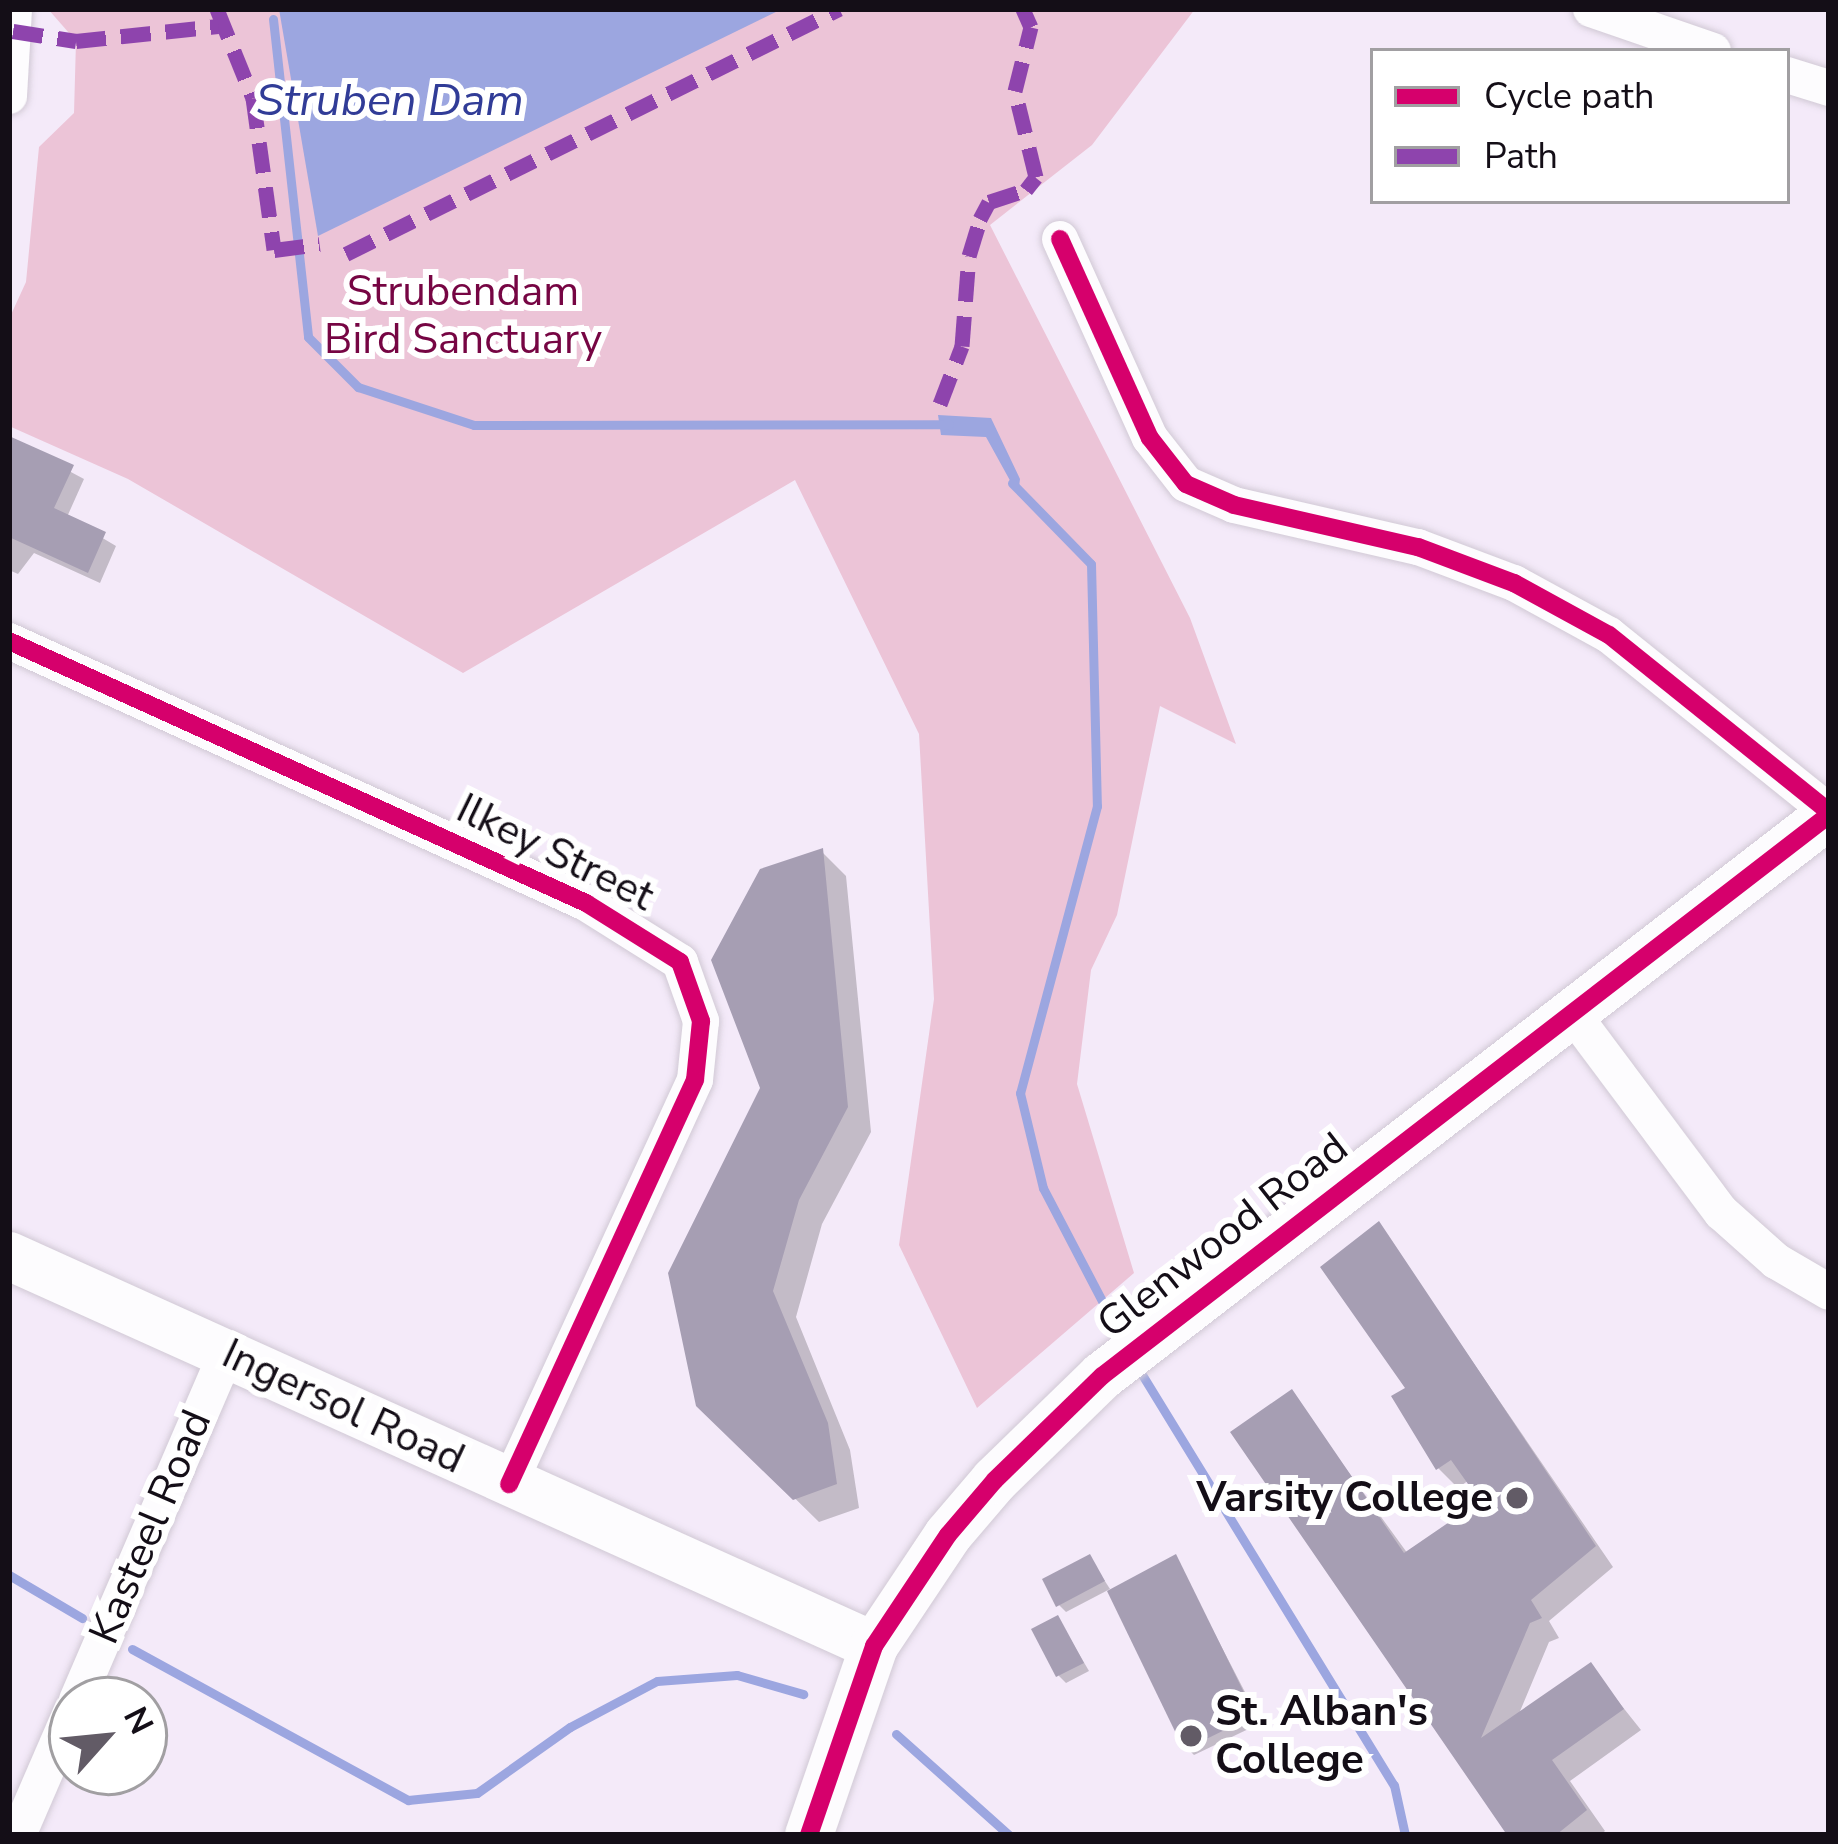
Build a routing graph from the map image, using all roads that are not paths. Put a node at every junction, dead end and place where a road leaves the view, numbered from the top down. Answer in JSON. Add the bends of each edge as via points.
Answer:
{"nodes":[{"id":1,"x":14,"y":9,"type":"edge"},
{"id":2,"x":1591,"y":9,"type":"edge"},
{"id":3,"x":1704,"y":48,"type":"edge"},
{"id":4,"x":1790,"y":76,"type":"edge"},
{"id":5,"x":1829,"y":88,"type":"edge"},
{"id":6,"x":9,"y":96,"type":"edge"},
{"id":7,"x":1060,"y":239,"type":"dead end"},
{"id":8,"x":9,"y":641,"type":"edge"},
{"id":9,"x":1829,"y":814,"type":"edge"},
{"id":10,"x":1572,"y":1013,"type":"junction"},
{"id":11,"x":9,"y":1256,"type":"edge"},
{"id":12,"x":1829,"y":1292,"type":"edge"},
{"id":13,"x":226,"y":1354,"type":"junction"},
{"id":14,"x":509,"y":1484,"type":"junction"},
{"id":15,"x":874,"y":1646,"type":"junction"},
{"id":16,"x":86,"y":1676,"type":"edge"},
{"id":17,"x":48,"y":1766,"type":"edge"},
{"id":18,"x":18,"y":1835,"type":"edge"},
{"id":19,"x":809,"y":1835,"type":"edge"}],
"edges":[{"from":1,"to":6,"type":"street"},
{"from":2,"to":3,"type":"street"},
{"from":4,"to":5,"type":"street"},
{"from":7,"to":9,"type":"street","via":[[1150,437],[1186,484],[1234,505],[1406,543],[1514,583],[1609,635]]},
{"from":8,"to":14,"type":"street","name":"Ilkey Street","via":[[586,903],[680,962],[701,1021],[695,1080]]},
{"from":9,"to":10,"type":"street","name":"Glenwood Road"},
{"from":10,"to":12,"type":"street","via":[[1721,1212],[1776,1261]]},
{"from":10,"to":15,"type":"street","name":"Glenwood Road","via":[[1102,1376],[948,1535]]},
{"from":11,"to":13,"type":"street","name":"Ingersol Road"},
{"from":13,"to":14,"type":"street","name":"Ingersol Road"},
{"from":13,"to":16,"type":"street","name":"Kasteel Road"},
{"from":14,"to":15,"type":"street","name":"Ingersol Road"},
{"from":15,"to":19,"type":"street","name":"Glenwood Road"},
{"from":17,"to":18,"type":"street"}]}
